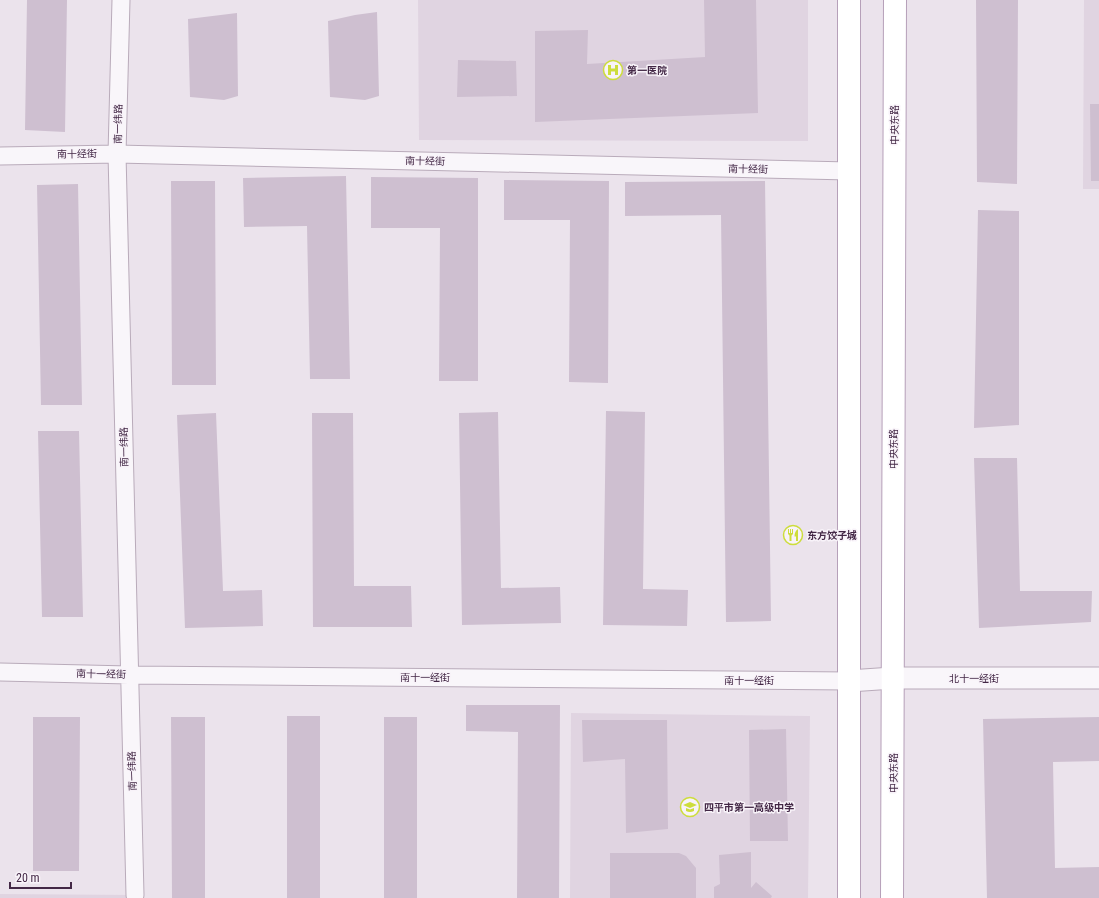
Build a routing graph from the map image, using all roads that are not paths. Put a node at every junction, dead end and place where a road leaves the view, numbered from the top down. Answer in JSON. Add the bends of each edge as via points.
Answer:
{"nodes":[{"id":1,"x":121,"y":0,"type":"edge"},
{"id":2,"x":849,"y":0,"type":"edge"},
{"id":3,"x":895,"y":0,"type":"edge"},
{"id":4,"x":117,"y":154,"type":"junction"},
{"id":5,"x":0,"y":156,"type":"edge"},
{"id":6,"x":849,"y":171,"type":"junction"},
{"id":7,"x":0,"y":672,"type":"edge"},
{"id":8,"x":129,"y":675,"type":"junction"},
{"id":9,"x":893,"y":678,"type":"junction"},
{"id":10,"x":1099,"y":678,"type":"edge"},
{"id":11,"x":849,"y":681,"type":"junction"},
{"id":12,"x":135,"y":895,"type":"dead end"},
{"id":13,"x":849,"y":898,"type":"edge"},
{"id":14,"x":892,"y":898,"type":"edge"}],
"edges":[{"from":1,"to":4,"type":"street","name":"南一纬路"},
{"from":2,"to":6,"type":"main road"},
{"from":3,"to":9,"type":"main road","name":"中央东路"},
{"from":4,"to":5,"type":"street","name":"南十经街"},
{"from":4,"to":6,"type":"street","name":"南十经街"},
{"from":4,"to":8,"type":"street","name":"南一纬路"},
{"from":6,"to":11,"type":"main road"},
{"from":7,"to":8,"type":"street","name":"南十一经街"},
{"from":8,"to":11,"type":"street","name":"南十一经街"},
{"from":8,"to":12,"type":"street","name":"南一纬路"},
{"from":9,"to":10,"type":"street","name":"北十一经街"},
{"from":9,"to":11,"type":"street","name":"北十一经街"},
{"from":9,"to":14,"type":"main road","name":"中央东路"},
{"from":11,"to":13,"type":"main road"}]}
